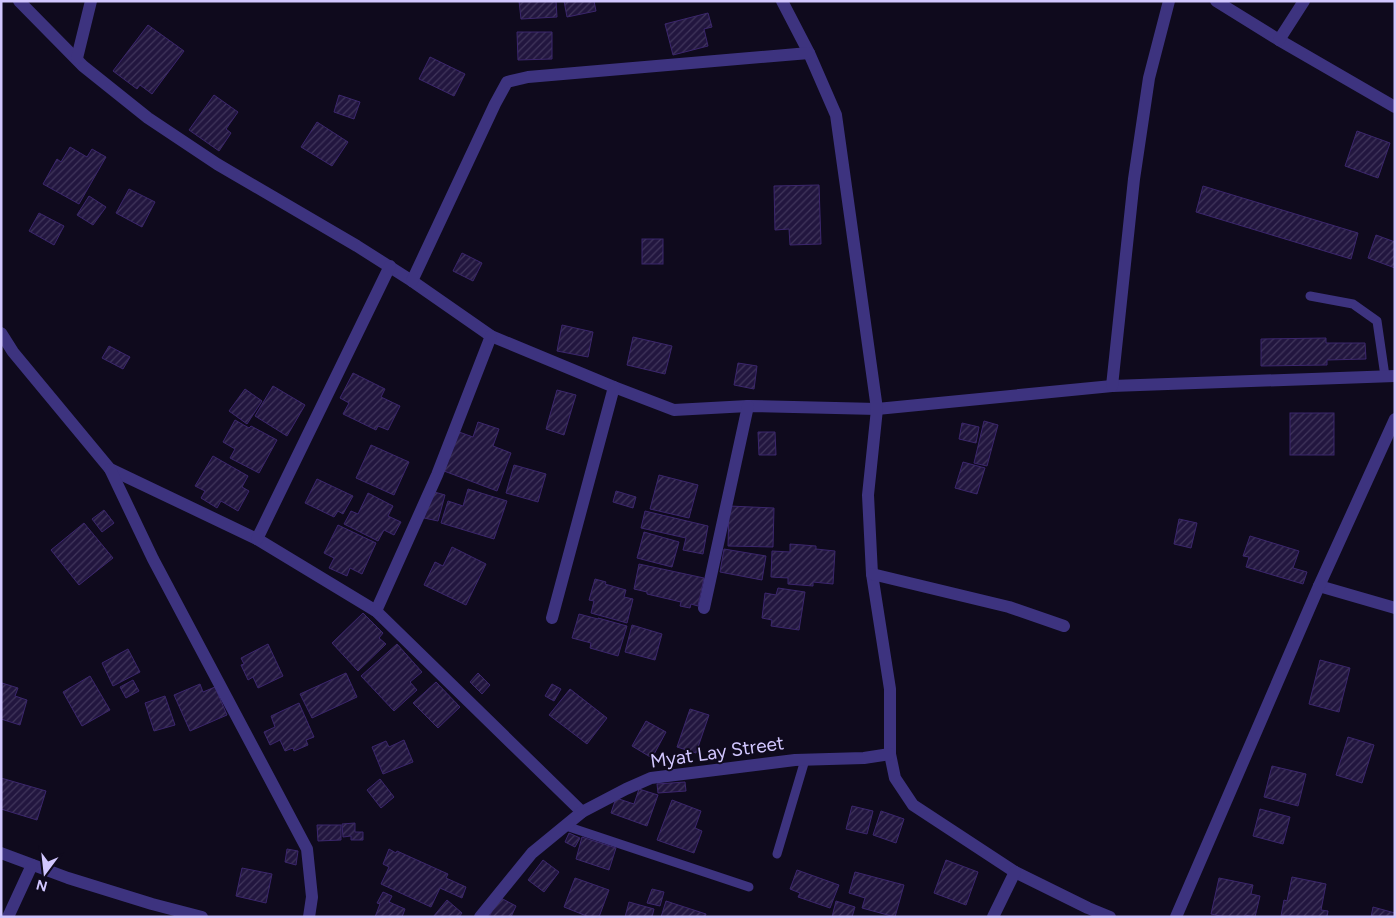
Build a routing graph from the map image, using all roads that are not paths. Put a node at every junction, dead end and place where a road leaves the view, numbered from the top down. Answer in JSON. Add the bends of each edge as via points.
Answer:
{"nodes":[{"id":1,"x":19,"y":1,"type":"edge"},
{"id":2,"x":91,"y":1,"type":"edge"},
{"id":3,"x":782,"y":1,"type":"edge"},
{"id":4,"x":1169,"y":1,"type":"edge"},
{"id":5,"x":1216,"y":1,"type":"edge"},
{"id":6,"x":1304,"y":1,"type":"edge"},
{"id":7,"x":1280,"y":40,"type":"junction"},
{"id":8,"x":809,"y":53,"type":"junction"},
{"id":9,"x":77,"y":58,"type":"junction"},
{"id":10,"x":1395,"y":107,"type":"edge"},
{"id":11,"x":390,"y":266,"type":"junction"},
{"id":12,"x":412,"y":281,"type":"junction"},
{"id":13,"x":1310,"y":296,"type":"dead end"},
{"id":14,"x":1,"y":333,"type":"edge"},
{"id":15,"x":491,"y":336,"type":"junction"},
{"id":16,"x":1390,"y":376,"type":"edge"},
{"id":17,"x":1112,"y":386,"type":"junction"},
{"id":18,"x":614,"y":387,"type":"junction"},
{"id":19,"x":748,"y":406,"type":"junction"},
{"id":20,"x":877,"y":409,"type":"junction"},
{"id":21,"x":1395,"y":419,"type":"edge"},
{"id":22,"x":110,"y":469,"type":"junction"},
{"id":23,"x":257,"y":539,"type":"junction"},
{"id":24,"x":872,"y":574,"type":"junction"},
{"id":25,"x":1319,"y":586,"type":"junction"},
{"id":26,"x":704,"y":608,"type":"dead end"},
{"id":27,"x":1395,"y":608,"type":"edge"},
{"id":28,"x":376,"y":611,"type":"junction"},
{"id":29,"x":552,"y":618,"type":"dead end"},
{"id":30,"x":1064,"y":626,"type":"dead end"},
{"id":31,"x":890,"y":754,"type":"junction"},
{"id":32,"x":805,"y":760,"type":"junction"},
{"id":33,"x":582,"y":812,"type":"junction"},
{"id":34,"x":566,"y":826,"type":"junction"},
{"id":35,"x":1,"y":853,"type":"edge"},
{"id":36,"x":777,"y":854,"type":"dead end"},
{"id":37,"x":32,"y":865,"type":"junction"},
{"id":38,"x":1015,"y":872,"type":"junction"},
{"id":39,"x":749,"y":887,"type":"dead end"},
{"id":40,"x":8,"y":917,"type":"edge"},
{"id":41,"x":202,"y":917,"type":"edge"},
{"id":42,"x":309,"y":917,"type":"edge"},
{"id":43,"x":480,"y":917,"type":"edge"},
{"id":44,"x":993,"y":917,"type":"edge"},
{"id":45,"x":1110,"y":917,"type":"edge"},
{"id":46,"x":1176,"y":917,"type":"edge"}],
"edges":[{"from":1,"to":9,"type":"street"},
{"from":2,"to":9,"type":"street"},
{"from":3,"to":8,"type":"street"},
{"from":4,"to":17,"type":"street","via":[[1149,78],[1134,179]]},
{"from":5,"to":7,"type":"street"},
{"from":6,"to":7,"type":"street"},
{"from":7,"to":10,"type":"street"},
{"from":8,"to":12,"type":"street","via":[[528,77],[507,82]]},
{"from":8,"to":20,"type":"street","via":[[836,115]]},
{"from":9,"to":11,"type":"street","via":[[148,118],[217,164]]},
{"from":11,"to":12,"type":"street"},
{"from":11,"to":23,"type":"street"},
{"from":12,"to":15,"type":"street"},
{"from":13,"to":16,"type":"lane","via":[[1353,304],[1377,322]]},
{"from":14,"to":22,"type":"street","via":[[13,352]]},
{"from":15,"to":18,"type":"street"},
{"from":15,"to":28,"type":"street","via":[[437,475]]},
{"from":16,"to":17,"type":"street"},
{"from":17,"to":20,"type":"street"},
{"from":18,"to":19,"type":"street","via":[[674,410]]},
{"from":18,"to":29,"type":"street"},
{"from":19,"to":20,"type":"street"},
{"from":19,"to":26,"type":"street"},
{"from":20,"to":24,"type":"street","via":[[868,495]]},
{"from":21,"to":25,"type":"street"},
{"from":22,"to":23,"type":"street"},
{"from":22,"to":42,"type":"street","via":[[153,559],[306,849],[312,897]]},
{"from":23,"to":28,"type":"street"},
{"from":24,"to":30,"type":"street","via":[[1009,607]]},
{"from":24,"to":31,"type":"street","via":[[890,688]]},
{"from":25,"to":27,"type":"street"},
{"from":25,"to":46,"type":"street"},
{"from":28,"to":33,"type":"street"},
{"from":31,"to":32,"type":"street","name":"Myat Lay Street"},
{"from":31,"to":38,"type":"street","via":[[895,778],[913,805]]},
{"from":32,"to":33,"type":"street","name":"Myat Lay Street","via":[[651,778]]},
{"from":32,"to":36,"type":"lane"},
{"from":33,"to":34,"type":"street","name":"Myat Lay Street"},
{"from":34,"to":39,"type":"lane"},
{"from":34,"to":43,"type":"street","name":"Myat Lay Street","via":[[532,853]]},
{"from":35,"to":37,"type":"street"},
{"from":37,"to":40,"type":"street"},
{"from":37,"to":41,"type":"street"},
{"from":38,"to":44,"type":"street"},
{"from":38,"to":45,"type":"street"}]}
